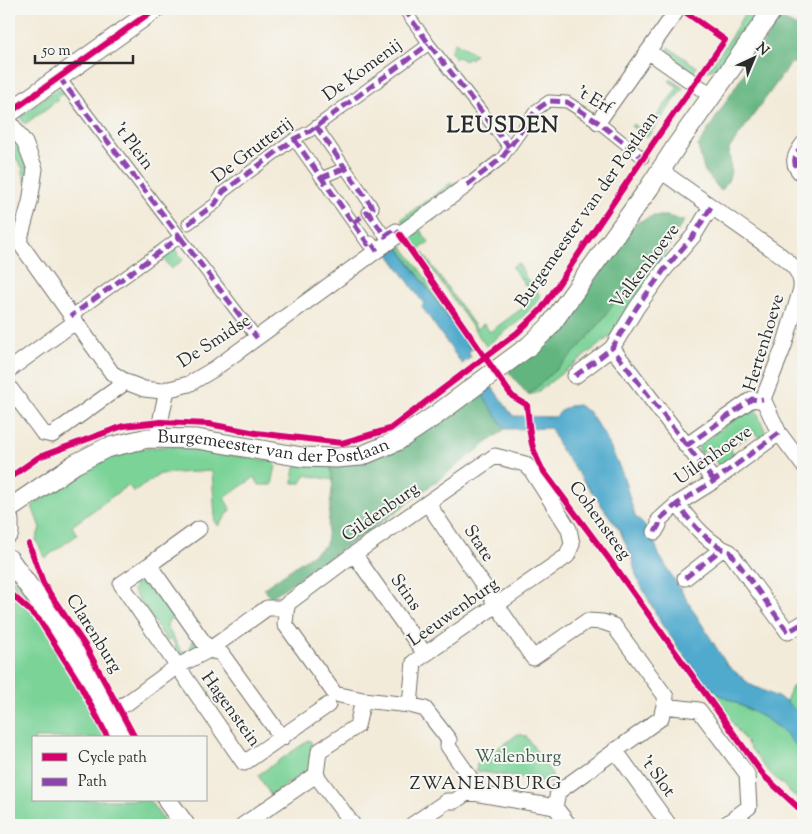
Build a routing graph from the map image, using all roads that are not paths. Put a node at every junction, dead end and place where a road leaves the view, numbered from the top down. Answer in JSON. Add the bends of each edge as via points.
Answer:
{"nodes":[{"id":1,"x":155,"y":9,"type":"edge"},
{"id":2,"x":404,"y":9,"type":"edge"},
{"id":3,"x":678,"y":9,"type":"edge"},
{"id":4,"x":773,"y":9,"type":"edge"},
{"id":5,"x":430,"y":44,"type":"junction"},
{"id":6,"x":648,"y":51,"type":"junction"},
{"id":7,"x":59,"y":77,"type":"junction"},
{"id":8,"x":712,"y":96,"type":"junction"},
{"id":9,"x":9,"y":113,"type":"edge"},
{"id":10,"x":9,"y":121,"type":"edge"},
{"id":11,"x":598,"y":122,"type":"junction"},
{"id":12,"x":316,"y":126,"type":"junction"},
{"id":13,"x":294,"y":139,"type":"junction"},
{"id":14,"x":803,"y":144,"type":"edge"},
{"id":15,"x":509,"y":147,"type":"junction"},
{"id":16,"x":643,"y":158,"type":"dead end"},
{"id":17,"x":345,"y":168,"type":"junction"},
{"id":18,"x":661,"y":171,"type":"junction"},
{"id":19,"x":803,"y":176,"type":"edge"},
{"id":20,"x":321,"y":178,"type":"junction"},
{"id":21,"x":468,"y":185,"type":"joint"},
{"id":22,"x":711,"y":207,"type":"junction"},
{"id":23,"x":368,"y":212,"type":"junction"},
{"id":24,"x":352,"y":223,"type":"junction"},
{"id":25,"x":188,"y":224,"type":"dead end"},
{"id":26,"x":400,"y":235,"type":"junction"},
{"id":27,"x":180,"y":237,"type":"junction"},
{"id":28,"x":14,"y":245,"type":"edge"},
{"id":29,"x":377,"y":251,"type":"junction"},
{"id":30,"x":802,"y":290,"type":"edge"},
{"id":31,"x":73,"y":319,"type":"junction"},
{"id":32,"x":257,"y":338,"type":"junction"},
{"id":33,"x":612,"y":348,"type":"junction"},
{"id":34,"x":9,"y":370,"type":"edge"},
{"id":35,"x":575,"y":376,"type":"dead end"},
{"id":36,"x":126,"y":382,"type":"junction"},
{"id":37,"x":9,"y":387,"type":"edge"},
{"id":38,"x":168,"y":389,"type":"junction"},
{"id":39,"x":763,"y":399,"type":"junction"},
{"id":40,"x":779,"y":434,"type":"junction"},
{"id":41,"x":157,"y":438,"type":"junction"},
{"id":42,"x":686,"y":446,"type":"junction"},
{"id":43,"x":803,"y":465,"type":"edge"},
{"id":44,"x":714,"y":481,"type":"junction"},
{"id":45,"x":428,"y":504,"type":"junction"},
{"id":46,"x":677,"y":504,"type":"junction"},
{"id":47,"x":9,"y":509,"type":"edge"},
{"id":48,"x":9,"y":520,"type":"edge"},
{"id":49,"x":199,"y":529,"type":"dead end"},
{"id":50,"x":655,"y":532,"type":"dead end"},
{"id":51,"x":9,"y":533,"type":"edge"},
{"id":52,"x":722,"y":549,"type":"junction"},
{"id":53,"x":354,"y":554,"type":"junction"},
{"id":54,"x":567,"y":556,"type":"joint"},
{"id":55,"x":9,"y":559,"type":"edge"},
{"id":56,"x":149,"y":564,"type":"junction"},
{"id":57,"x":685,"y":578,"type":"dead end"},
{"id":58,"x":497,"y":605,"type":"junction"},
{"id":59,"x":287,"y":608,"type":"junction"},
{"id":60,"x":803,"y":623,"type":"edge"},
{"id":61,"x":209,"y":650,"type":"junction"},
{"id":62,"x":425,"y":654,"type":"junction"},
{"id":63,"x":176,"y":667,"type":"junction"},
{"id":64,"x":363,"y":700,"type":"junction"},
{"id":65,"x":328,"y":705,"type":"dead end"},
{"id":66,"x":410,"y":705,"type":"junction"},
{"id":67,"x":664,"y":706,"type":"junction"},
{"id":68,"x":107,"y":712,"type":"junction"},
{"id":69,"x":121,"y":736,"type":"edge"},
{"id":70,"x":282,"y":738,"type":"junction"},
{"id":71,"x":615,"y":750,"type":"junction"},
{"id":72,"x":316,"y":775,"type":"junction"},
{"id":73,"x":468,"y":792,"type":"junction"},
{"id":74,"x":168,"y":802,"type":"edge"},
{"id":75,"x":555,"y":807,"type":"junction"},
{"id":76,"x":185,"y":825,"type":"edge"},
{"id":77,"x":243,"y":825,"type":"edge"},
{"id":78,"x":353,"y":825,"type":"edge"},
{"id":79,"x":412,"y":825,"type":"edge"},
{"id":80,"x":569,"y":825,"type":"edge"},
{"id":81,"x":669,"y":825,"type":"edge"},
{"id":82,"x":725,"y":825,"type":"edge"}],
"edges":[{"from":1,"to":7,"type":"street"},
{"from":2,"to":5,"type":"street"},
{"from":3,"to":6,"type":"street"},
{"from":4,"to":8,"type":"street","name":"Burgemeester van der Postlaan"},
{"from":5,"to":12,"type":"street","name":"De Komenij"},
{"from":5,"to":15,"type":"street"},
{"from":6,"to":8,"type":"street"},
{"from":6,"to":11,"type":"street"},
{"from":7,"to":9,"type":"street"},
{"from":7,"to":27,"type":"street","name":"'t Plein"},
{"from":8,"to":18,"type":"street","name":"Burgemeester van der Postlaan"},
{"from":10,"to":28,"type":"street","name":"De Smidse","via":[[25,143],[35,169],[30,202]]},
{"from":11,"to":15,"type":"street","name":"'t Erf","via":[[567,102],[549,101],[536,110]]},
{"from":11,"to":16,"type":"street","name":"'t Erf"},
{"from":12,"to":13,"type":"street","name":"De Grutterij"},
{"from":12,"to":17,"type":"street"},
{"from":13,"to":20,"type":"street"},
{"from":13,"to":25,"type":"street","name":"De Grutterij","via":[[223,192],[215,204]]},
{"from":14,"to":19,"type":"street","via":[[794,161]]},
{"from":15,"to":21,"type":"street","name":"'t Erf","via":[[502,158]]},
{"from":17,"to":20,"type":"street"},
{"from":17,"to":23,"type":"street","via":[[373,208]]},
{"from":18,"to":22,"type":"street","name":"Hertenhoeve"},
{"from":18,"to":41,"type":"street","name":"Burgemeester van der Postlaan","via":[[549,327],[530,346],[397,441],[361,456],[336,458],[302,457],[197,439]]},
{"from":20,"to":24,"type":"street"},
{"from":21,"to":26,"type":"street","name":"De Smidse"},
{"from":22,"to":30,"type":"street","name":"Hertenhoeve","via":[[791,263],[800,274]]},
{"from":22,"to":33,"type":"street","name":"Valkenhoeve","via":[[694,235],[636,307]]},
{"from":23,"to":24,"type":"street"},
{"from":23,"to":26,"type":"street","via":[[385,236],[395,229]]},
{"from":24,"to":29,"type":"street"},
{"from":26,"to":29,"type":"street","name":"De Smidse"},
{"from":27,"to":31,"type":"street"},
{"from":27,"to":32,"type":"street","name":"'t Plein"},
{"from":28,"to":31,"type":"street","name":"De Smidse"},
{"from":29,"to":32,"type":"street","name":"De Smidse"},
{"from":30,"to":39,"type":"street","name":"Hertenhoeve"},
{"from":31,"to":34,"type":"street"},
{"from":31,"to":36,"type":"street","name":"De Smidse","via":[[112,373]]},
{"from":32,"to":38,"type":"street","name":"De Smidse","via":[[189,384]]},
{"from":33,"to":35,"type":"street","name":"Valkenhoeve"},
{"from":33,"to":42,"type":"street"},
{"from":36,"to":37,"type":"street","via":[[52,435],[43,434]]},
{"from":36,"to":38,"type":"street","name":"De Smidse","via":[[144,389]]},
{"from":38,"to":41,"type":"street"},
{"from":39,"to":40,"type":"street","name":"Hertenhoeve"},
{"from":39,"to":42,"type":"street","via":[[752,399]]},
{"from":40,"to":43,"type":"street","name":"Hertenhoeve"},
{"from":40,"to":44,"type":"street","name":"Uilenhoeve"},
{"from":41,"to":47,"type":"street","name":"Burgemeester van der Postlaan","via":[[106,448],[75,464]]},
{"from":42,"to":44,"type":"street"},
{"from":44,"to":46,"type":"street","name":"Uilenhoeve"},
{"from":45,"to":53,"type":"street","name":"Gildenburg"},
{"from":45,"to":54,"type":"street","name":"Gildenburg","via":[[494,456],[525,464],[569,528],[572,544]]},
{"from":45,"to":58,"type":"street","name":"State"},
{"from":46,"to":50,"type":"street","via":[[659,520]]},
{"from":46,"to":52,"type":"street","name":"Uilenhoeve","via":[[698,532]]},
{"from":48,"to":51,"type":"street"},
{"from":49,"to":56,"type":"street","name":"Hagenstein"},
{"from":52,"to":57,"type":"street"},
{"from":52,"to":60,"type":"street","name":"Uilenhoeve","via":[[730,552],[788,632]]},
{"from":53,"to":59,"type":"street","name":"Gildenburg","via":[[287,604]]},
{"from":53,"to":62,"type":"street","name":"Stins"},
{"from":54,"to":58,"type":"street","name":"Leeuwenburg"},
{"from":55,"to":68,"type":"street","name":"Clarenburg","via":[[74,649]]},
{"from":56,"to":61,"type":"street","name":"Hagenstein"},
{"from":56,"to":63,"type":"street","name":"Hagenstein","via":[[121,584]]},
{"from":58,"to":62,"type":"street","name":"Leeuwenburg"},
{"from":58,"to":67,"type":"street","name":"State","via":[[532,658],[586,621],[614,626],[666,697]]},
{"from":59,"to":61,"type":"street","name":"Hagenstein","via":[[268,608]]},
{"from":59,"to":64,"type":"street","via":[[285,624],[335,694]]},
{"from":61,"to":63,"type":"street","name":"Hagenstein"},
{"from":61,"to":70,"type":"street","name":"Hagenstein","via":[[221,653]]},
{"from":62,"to":66,"type":"street","name":"Leeuwenburg","via":[[414,662]]},
{"from":63,"to":68,"type":"street","name":"Hagenstein","via":[[127,703]]},
{"from":63,"to":70,"type":"street","name":"Hagenstein","via":[[244,764]]},
{"from":64,"to":66,"type":"street"},
{"from":64,"to":72,"type":"street","via":[[357,726],[319,751]]},
{"from":65,"to":70,"type":"street","name":"Hagenstein"},
{"from":66,"to":73,"type":"street","via":[[425,709],[449,740],[448,746],[469,776]]},
{"from":67,"to":71,"type":"street","via":[[661,718]]},
{"from":67,"to":82,"type":"street","via":[[699,710],[747,774],[749,807]]},
{"from":68,"to":69,"type":"street","name":"Clarenburg"},
{"from":71,"to":75,"type":"street","via":[[558,792]]},
{"from":71,"to":81,"type":"street","name":"'t Slot"},
{"from":72,"to":77,"type":"street"},
{"from":72,"to":78,"type":"street"},
{"from":73,"to":75,"type":"street"},
{"from":73,"to":79,"type":"street","via":[[454,801],[447,801]]},
{"from":74,"to":76,"type":"street"},
{"from":75,"to":80,"type":"street"}]}
